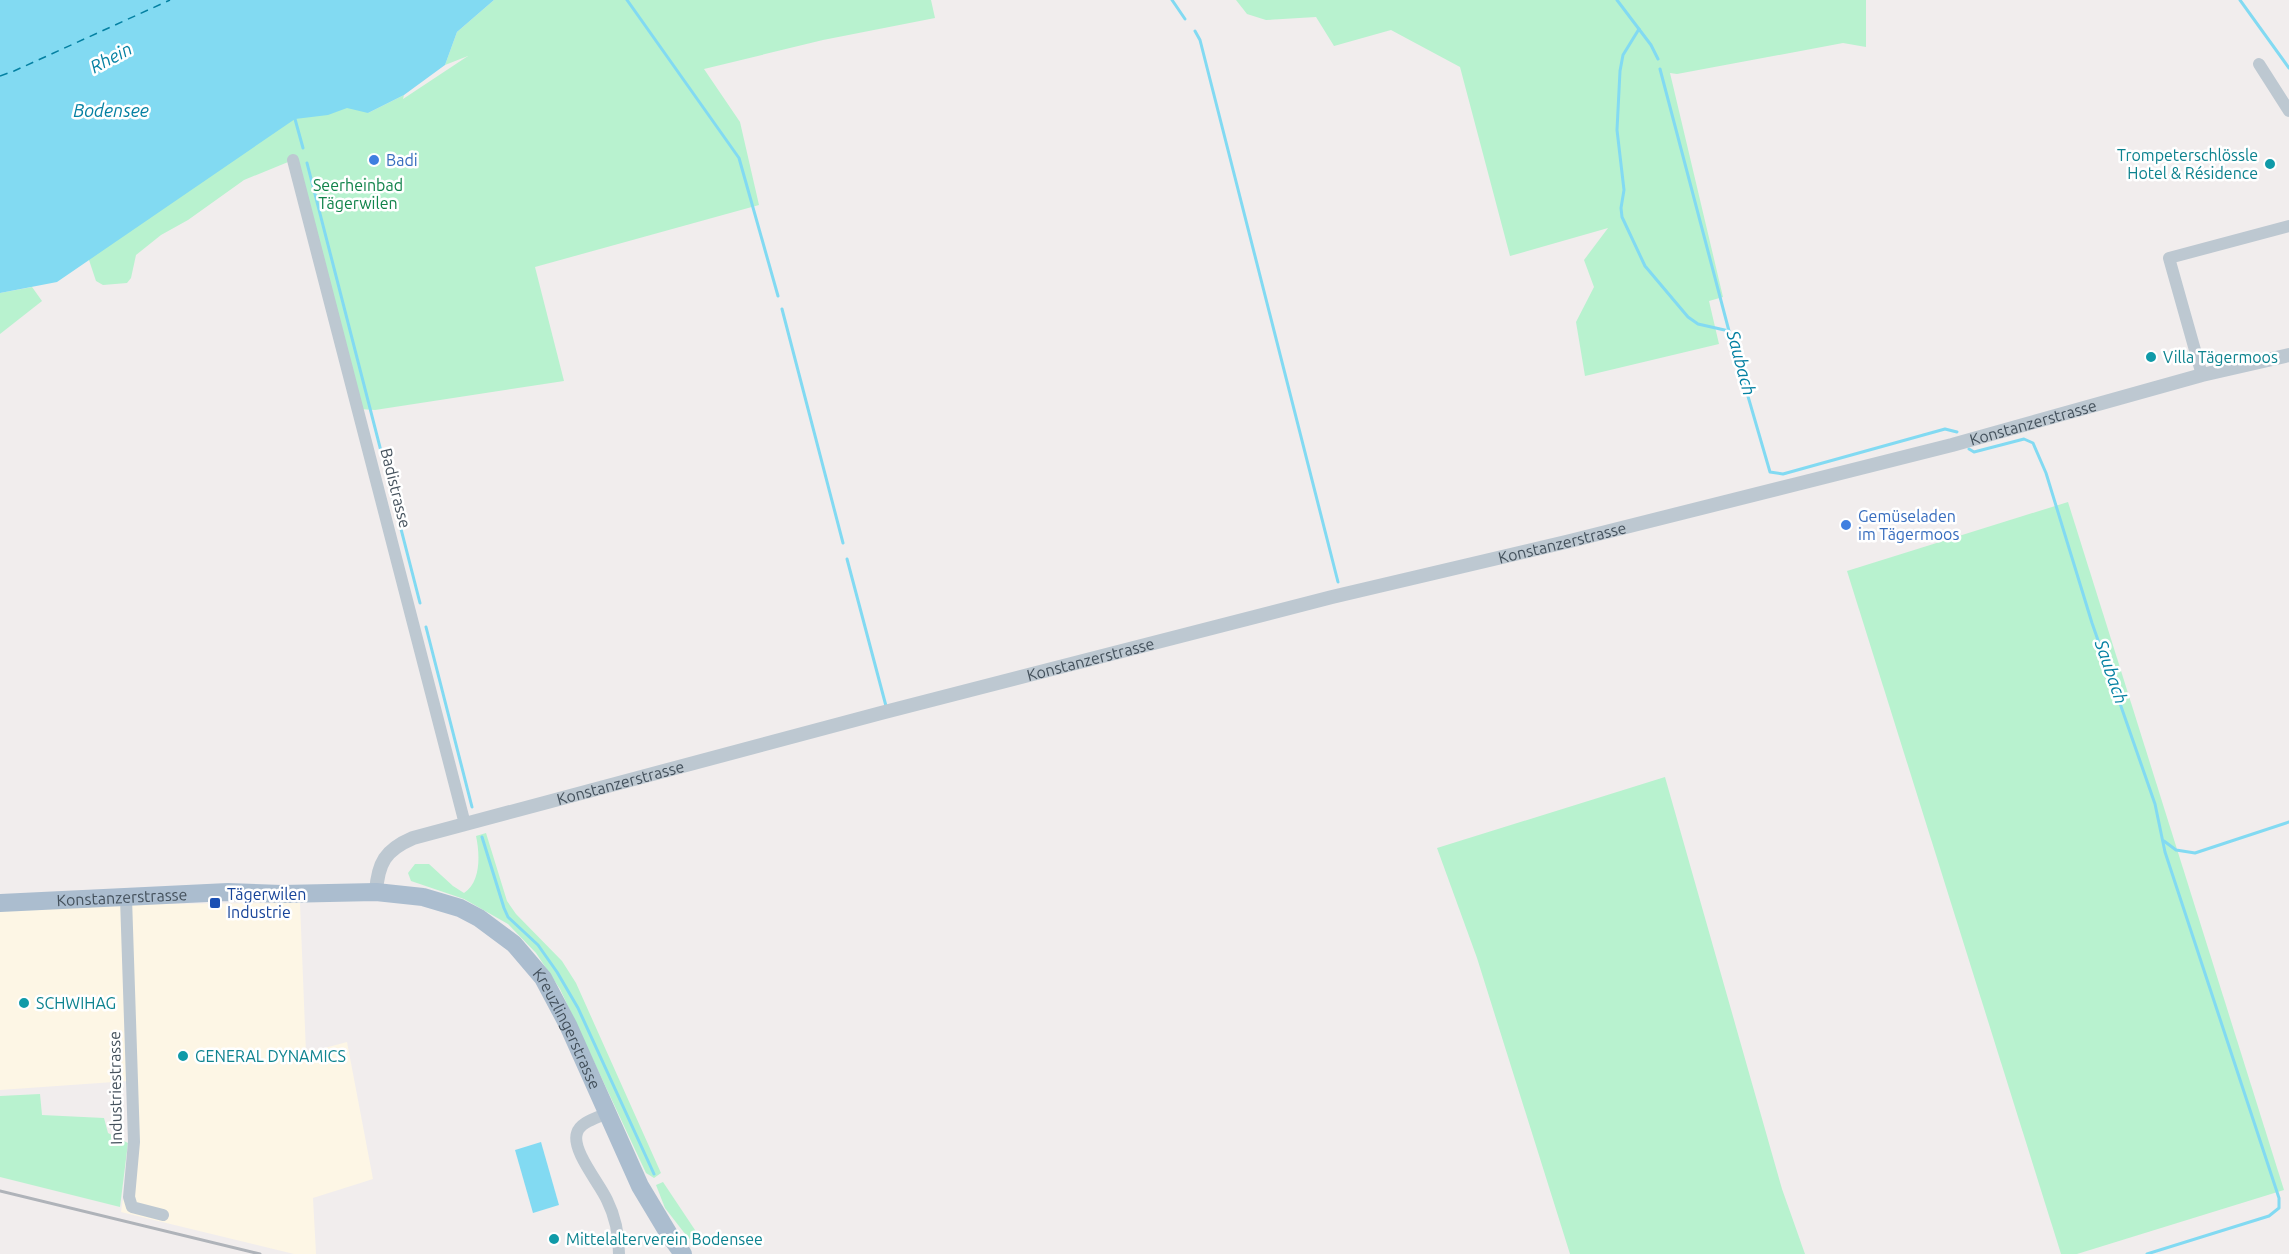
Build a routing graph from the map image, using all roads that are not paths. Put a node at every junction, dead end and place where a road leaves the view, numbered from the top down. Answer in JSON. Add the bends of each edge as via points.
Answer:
{"nodes":[{"id":1,"x":2259,"y":64,"type":"dead end"},
{"id":2,"x":2289,"y":111,"type":"edge"},
{"id":3,"x":293,"y":160,"type":"dead end"},
{"id":4,"x":2289,"y":226,"type":"edge"},
{"id":5,"x":2289,"y":355,"type":"edge"},
{"id":6,"x":2202,"y":375,"type":"junction"},
{"id":7,"x":465,"y":824,"type":"junction"},
{"id":8,"x":376,"y":892,"type":"junction"},
{"id":9,"x":126,"y":898,"type":"junction"},
{"id":10,"x":0,"y":903,"type":"edge"},
{"id":11,"x":607,"y":1113,"type":"junction"},
{"id":12,"x":163,"y":1215,"type":"dead end"},
{"id":13,"x":620,"y":1254,"type":"edge"},
{"id":14,"x":683,"y":1254,"type":"edge"}],
"edges":[{"from":1,"to":2,"type":"street"},
{"from":3,"to":7,"type":"street","name":"Badistrasse"},
{"from":4,"to":6,"type":"street","via":[[2169,258]]},
{"from":5,"to":6,"type":"street","name":"Konstanzerstrasse"},
{"from":6,"to":7,"type":"street","name":"Konstanzerstrasse","via":[[1952,445],[881,712]]},
{"from":7,"to":8,"type":"street","name":"Konstanzerstrasse","via":[[413,838],[391,850],[383,858]]},
{"from":8,"to":9,"type":"main road","name":"Konstanzerstrasse","via":[[228,892]]},
{"from":8,"to":11,"type":"main road","name":"Kreuzlingerstrasse","via":[[423,897],[460,908],[514,944],[553,994]]},
{"from":9,"to":10,"type":"main road","name":"Konstanzerstrasse"},
{"from":9,"to":12,"type":"street","name":"Industriestrasse","via":[[134,1142],[129,1197],[132,1207]]},
{"from":11,"to":13,"type":"street","via":[[581,1126],[576,1140],[608,1201]]},
{"from":11,"to":14,"type":"main road","name":"Kreuzlingerstrasse","via":[[640,1186]]}]}
